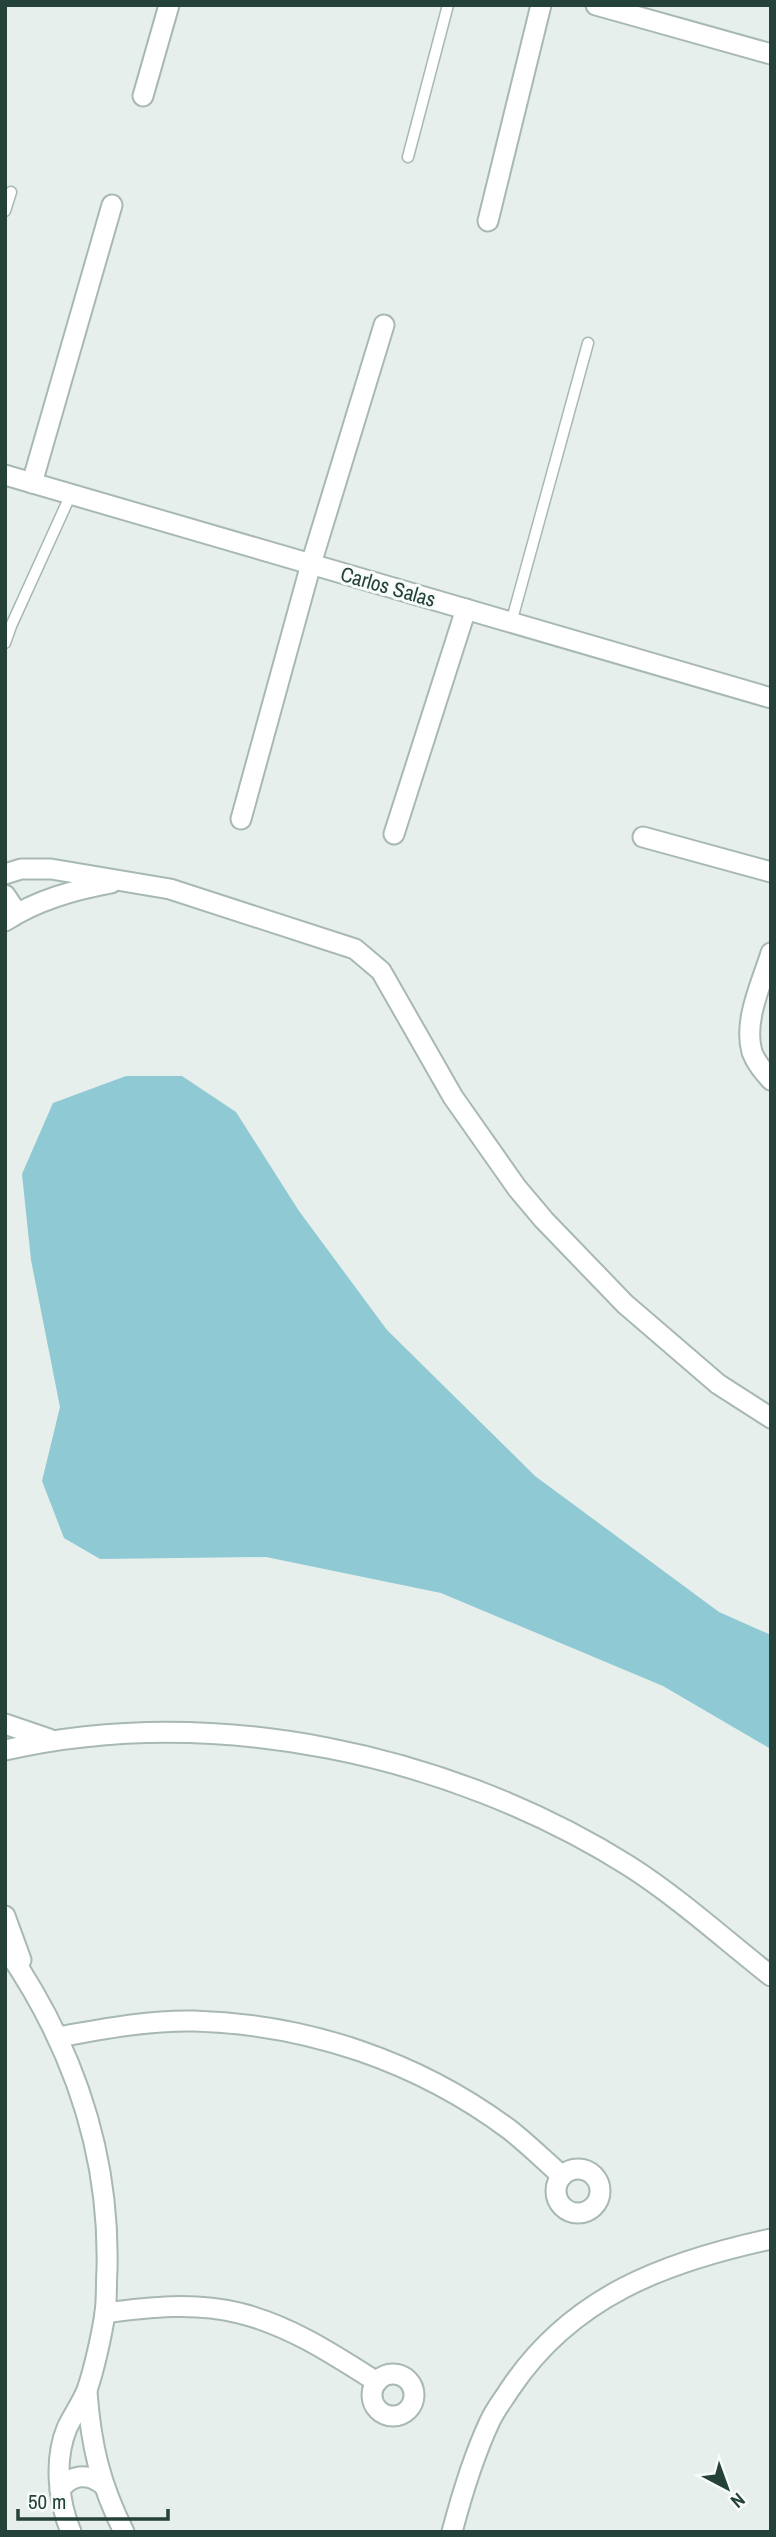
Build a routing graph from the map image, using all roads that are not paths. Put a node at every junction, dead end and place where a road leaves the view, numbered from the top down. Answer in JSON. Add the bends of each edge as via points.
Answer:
{"nodes":[{"id":1,"x":169,"y":5,"type":"edge"},
{"id":2,"x":447,"y":5,"type":"edge"},
{"id":3,"x":541,"y":5,"type":"edge"},
{"id":4,"x":596,"y":5,"type":"edge"},
{"id":5,"x":771,"y":54,"type":"edge"},
{"id":6,"x":143,"y":96,"type":"dead end"},
{"id":7,"x":408,"y":157,"type":"dead end"},
{"id":8,"x":11,"y":192,"type":"dead end"},
{"id":9,"x":112,"y":205,"type":"dead end"},
{"id":10,"x":5,"y":211,"type":"edge"},
{"id":11,"x":488,"y":221,"type":"dead end"},
{"id":12,"x":384,"y":325,"type":"dead end"},
{"id":13,"x":588,"y":343,"type":"dead end"},
{"id":14,"x":5,"y":475,"type":"edge"},
{"id":15,"x":32,"y":483,"type":"junction"},
{"id":16,"x":71,"y":494,"type":"junction"},
{"id":17,"x":311,"y":564,"type":"junction"},
{"id":18,"x":466,"y":609,"type":"junction"},
{"id":19,"x":511,"y":622,"type":"junction"},
{"id":20,"x":5,"y":643,"type":"edge"},
{"id":21,"x":771,"y":698,"type":"edge"},
{"id":22,"x":241,"y":819,"type":"dead end"},
{"id":23,"x":394,"y":834,"type":"dead end"},
{"id":24,"x":643,"y":837,"type":"dead end"},
{"id":25,"x":771,"y":872,"type":"edge"},
{"id":26,"x":5,"y":873,"type":"edge"},
{"id":27,"x":119,"y":881,"type":"junction"},
{"id":28,"x":5,"y":894,"type":"edge"},
{"id":29,"x":9,"y":919,"type":"edge"},
{"id":30,"x":771,"y":953,"type":"edge"},
{"id":31,"x":771,"y":1080,"type":"edge"},
{"id":32,"x":771,"y":1418,"type":"edge"},
{"id":33,"x":5,"y":1724,"type":"edge"},
{"id":34,"x":53,"y":1740,"type":"junction"},
{"id":35,"x":5,"y":1751,"type":"edge"},
{"id":36,"x":5,"y":1916,"type":"edge"},
{"id":37,"x":5,"y":1947,"type":"edge"},
{"id":38,"x":771,"y":1976,"type":"edge"},
{"id":39,"x":28,"y":1980,"type":"junction"},
{"id":40,"x":58,"y":2037,"type":"junction"},
{"id":41,"x":562,"y":2176,"type":"dead end"},
{"id":42,"x":771,"y":2239,"type":"edge"},
{"id":43,"x":105,"y":2313,"type":"junction"},
{"id":44,"x":377,"y":2382,"type":"dead end"},
{"id":45,"x":87,"y":2392,"type":"junction"},
{"id":46,"x":102,"y":2484,"type":"junction"},
{"id":47,"x":60,"y":2490,"type":"junction"},
{"id":48,"x":71,"y":2532,"type":"edge"},
{"id":49,"x":124,"y":2532,"type":"edge"},
{"id":50,"x":452,"y":2532,"type":"edge"}],
"edges":[{"from":1,"to":6,"type":"street"},
{"from":2,"to":7,"type":"lane"},
{"from":3,"to":11,"type":"street"},
{"from":4,"to":5,"type":"street"},
{"from":8,"to":10,"type":"lane"},
{"from":9,"to":15,"type":"street"},
{"from":12,"to":17,"type":"street"},
{"from":13,"to":19,"type":"lane"},
{"from":14,"to":15,"type":"street","name":"Carlos Salas"},
{"from":15,"to":16,"type":"street","name":"Carlos Salas"},
{"from":16,"to":17,"type":"street","name":"Carlos Salas"},
{"from":16,"to":20,"type":"lane"},
{"from":17,"to":18,"type":"street","name":"Carlos Salas"},
{"from":17,"to":22,"type":"street"},
{"from":18,"to":19,"type":"street","name":"Carlos Salas"},
{"from":18,"to":23,"type":"street"},
{"from":19,"to":21,"type":"street","name":"Carlos Salas"},
{"from":24,"to":25,"type":"street"},
{"from":26,"to":27,"type":"street","via":[[51,869]]},
{"from":27,"to":29,"type":"street","via":[[79,889]]},
{"from":27,"to":32,"type":"street","via":[[170,889],[341,942],[367,957],[394,989],[453,1097],[544,1220],[625,1304],[718,1384]]},
{"from":28,"to":29,"type":"street","via":[[13,907]]},
{"from":30,"to":31,"type":"street","via":[[750,1031],[752,1051]]},
{"from":33,"to":34,"type":"street"},
{"from":34,"to":35,"type":"street"},
{"from":34,"to":38,"type":"street","via":[[212,1733],[394,1762],[468,1786],[525,1810],[631,1867]]},
{"from":36,"to":39,"type":"street"},
{"from":37,"to":39,"type":"street"},
{"from":39,"to":40,"type":"street"},
{"from":40,"to":41,"type":"street","via":[[125,2025],[193,2021],[261,2027],[328,2040],[393,2063],[454,2093],[511,2131]]},
{"from":40,"to":43,"type":"street","via":[[81,2094],[104,2190]]},
{"from":42,"to":50,"type":"street","via":[[690,2260],[641,2279],[588,2308],[554,2335],[526,2366],[491,2418],[470,2465]]},
{"from":43,"to":44,"type":"street","via":[[153,2306],[238,2312],[284,2328]]},
{"from":43,"to":45,"type":"street"},
{"from":45,"to":46,"type":"street"},
{"from":45,"to":47,"type":"street","via":[[66,2431],[60,2454]]},
{"from":46,"to":47,"type":"street","via":[[79,2476]]},
{"from":46,"to":49,"type":"street"},
{"from":47,"to":48,"type":"street"}]}
